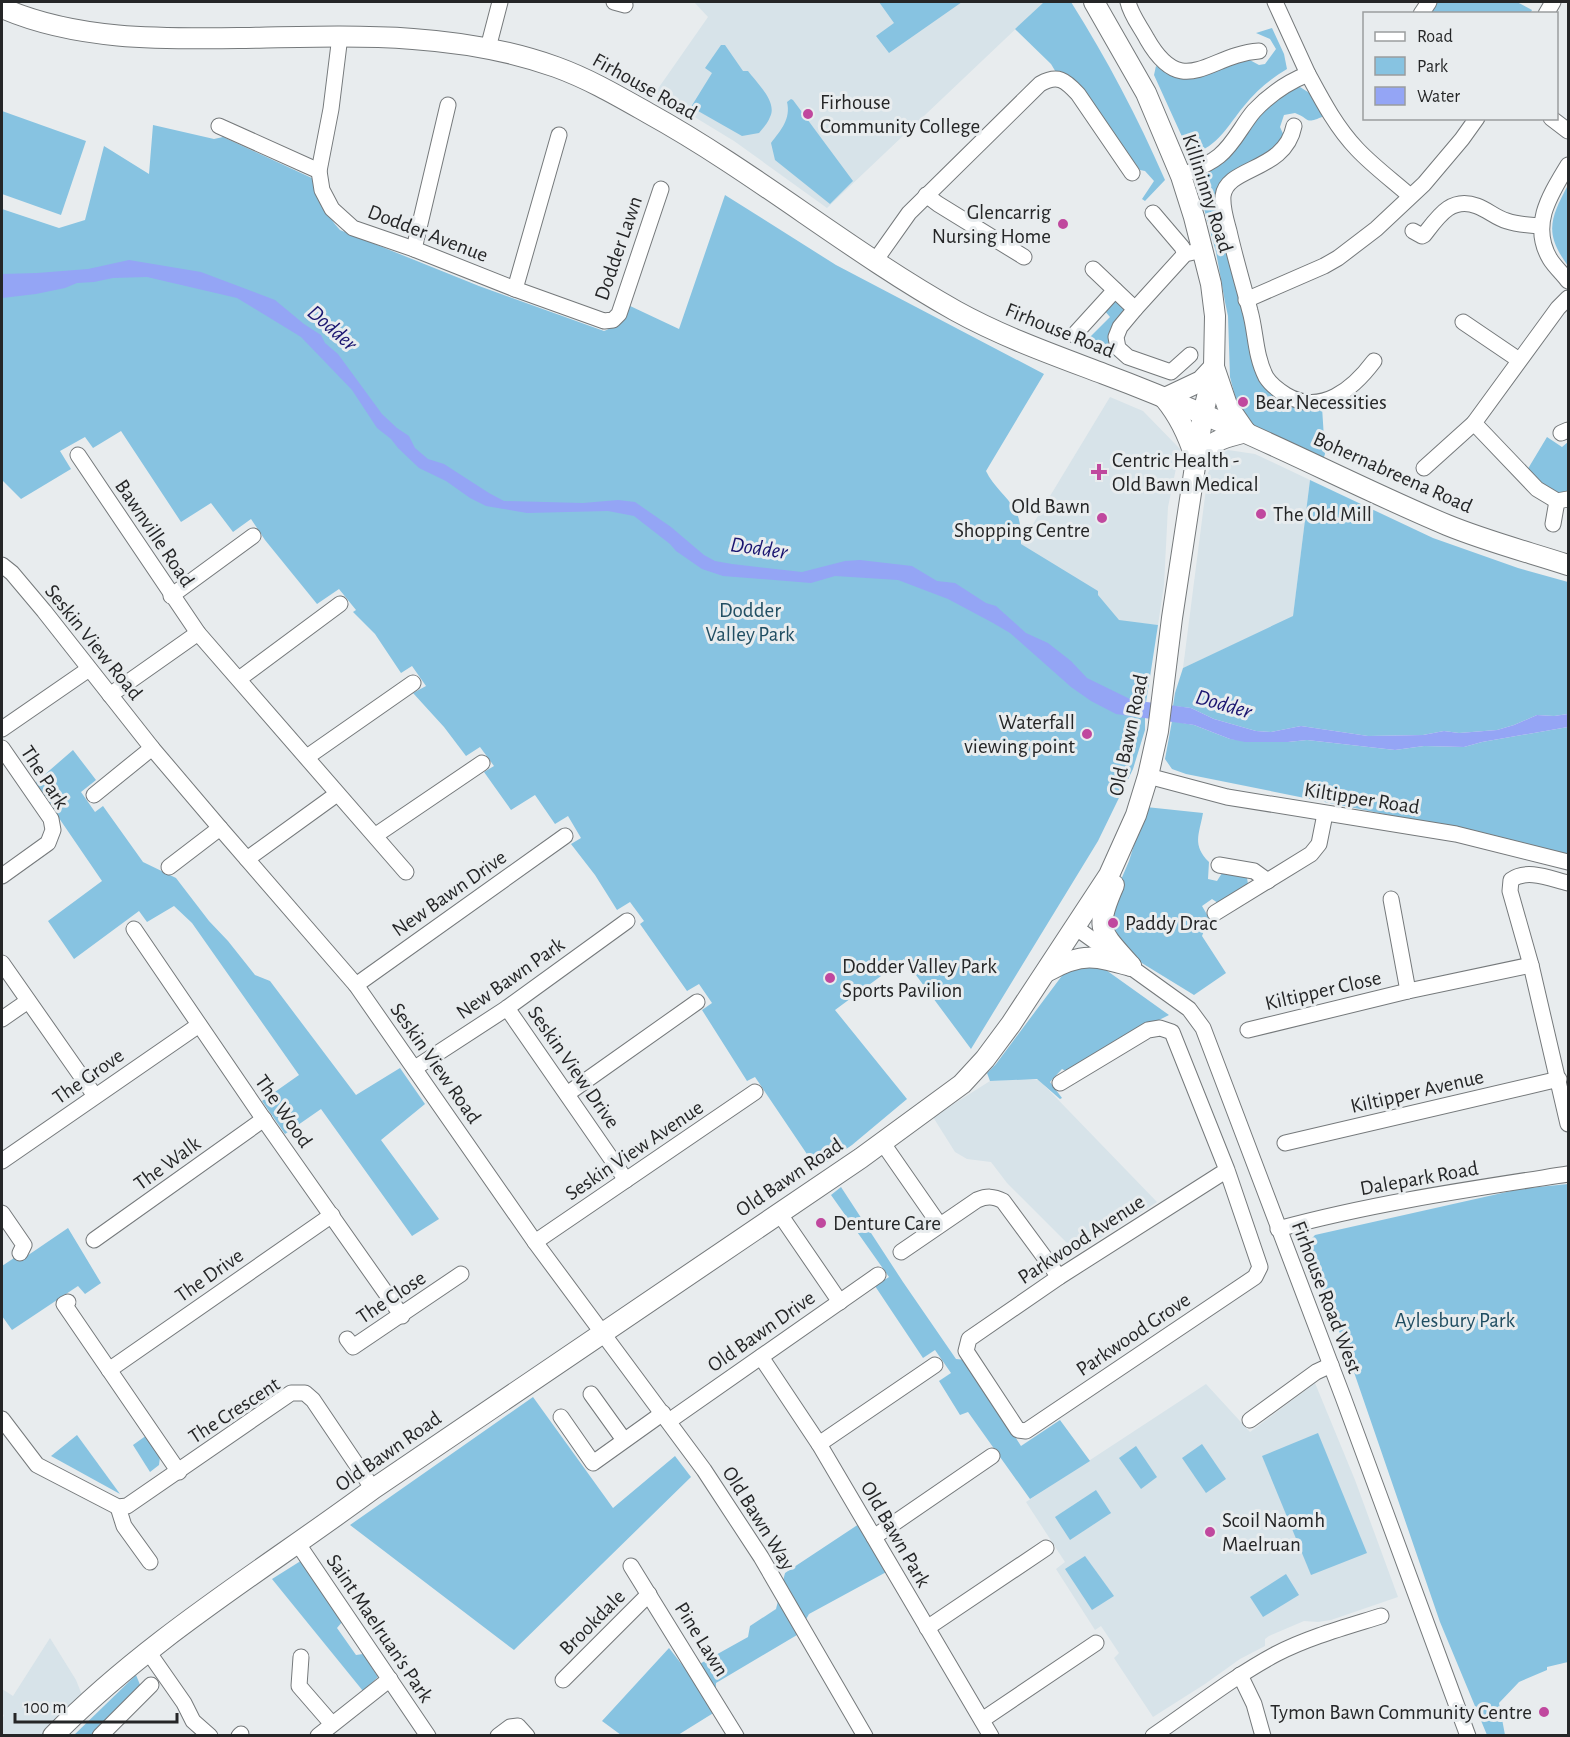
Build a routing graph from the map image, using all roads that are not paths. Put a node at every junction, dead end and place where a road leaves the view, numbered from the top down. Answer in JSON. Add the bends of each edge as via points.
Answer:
{"nodes":[{"id":1,"x":500,"y":2,"type":"edge"},
{"id":2,"x":1094,"y":2,"type":"edge"},
{"id":3,"x":1128,"y":2,"type":"edge"},
{"id":4,"x":1275,"y":2,"type":"edge"},
{"id":5,"x":2,"y":8,"type":"edge"},
{"id":6,"x":340,"y":36,"type":"junction"},
{"id":7,"x":488,"y":48,"type":"junction"},
{"id":8,"x":1259,"y":51,"type":"dead end"},
{"id":9,"x":1308,"y":74,"type":"junction"},
{"id":10,"x":448,"y":105,"type":"dead end"},
{"id":11,"x":1476,"y":120,"type":"edge"},
{"id":12,"x":1554,"y":120,"type":"edge"},
{"id":13,"x":219,"y":126,"type":"dead end"},
{"id":14,"x":1294,"y":126,"type":"dead end"},
{"id":15,"x":1569,"y":131,"type":"edge"},
{"id":16,"x":559,"y":135,"type":"dead end"},
{"id":17,"x":1569,"y":165,"type":"edge"},
{"id":18,"x":319,"y":171,"type":"junction"},
{"id":19,"x":1132,"y":173,"type":"dead end"},
{"id":20,"x":1181,"y":176,"type":"junction"},
{"id":21,"x":662,"y":189,"type":"dead end"},
{"id":22,"x":926,"y":195,"type":"junction"},
{"id":23,"x":1409,"y":195,"type":"junction"},
{"id":24,"x":1153,"y":213,"type":"dead end"},
{"id":25,"x":1541,"y":226,"type":"junction"},
{"id":26,"x":1413,"y":231,"type":"dead end"},
{"id":27,"x":414,"y":249,"type":"junction"},
{"id":28,"x":1194,"y":252,"type":"junction"},
{"id":29,"x":1024,"y":257,"type":"dead end"},
{"id":30,"x":875,"y":261,"type":"junction"},
{"id":31,"x":1092,"y":269,"type":"dead end"},
{"id":32,"x":1569,"y":280,"type":"edge"},
{"id":33,"x":515,"y":289,"type":"junction"},
{"id":34,"x":1115,"y":290,"type":"junction"},
{"id":35,"x":1569,"y":298,"type":"edge"},
{"id":36,"x":1246,"y":300,"type":"junction"},
{"id":37,"x":1135,"y":309,"type":"junction"},
{"id":38,"x":613,"y":320,"type":"joint"},
{"id":39,"x":1462,"y":322,"type":"dead end"},
{"id":40,"x":1074,"y":335,"type":"dead end"},
{"id":41,"x":1190,"y":355,"type":"dead end"},
{"id":42,"x":1519,"y":360,"type":"junction"},
{"id":43,"x":1374,"y":361,"type":"dead end"},
{"id":44,"x":1214,"y":367,"type":"junction"},
{"id":45,"x":1164,"y":398,"type":"junction"},
{"id":46,"x":1203,"y":414,"type":"junction"},
{"id":47,"x":1474,"y":423,"type":"junction"},
{"id":48,"x":1246,"y":432,"type":"junction"},
{"id":49,"x":78,"y":455,"type":"dead end"},
{"id":50,"x":1196,"y":460,"type":"junction"},
{"id":51,"x":1424,"y":468,"type":"dead end"},
{"id":52,"x":1563,"y":500,"type":"edge"},
{"id":53,"x":1553,"y":524,"type":"dead end"},
{"id":54,"x":253,"y":536,"type":"dead end"},
{"id":55,"x":1569,"y":565,"type":"edge"},
{"id":56,"x":5,"y":573,"type":"edge"},
{"id":57,"x":171,"y":596,"type":"junction"},
{"id":58,"x":340,"y":604,"type":"dead end"},
{"id":59,"x":198,"y":633,"type":"junction"},
{"id":60,"x":88,"y":669,"type":"junction"},
{"id":61,"x":239,"y":679,"type":"junction"},
{"id":62,"x":413,"y":683,"type":"dead end"},
{"id":63,"x":110,"y":695,"type":"junction"},
{"id":64,"x":2,"y":729,"type":"edge"},
{"id":65,"x":2,"y":748,"type":"edge"},
{"id":66,"x":152,"y":748,"type":"junction"},
{"id":67,"x":307,"y":757,"type":"junction"},
{"id":68,"x":482,"y":763,"type":"dead end"},
{"id":69,"x":1148,"y":776,"type":"junction"},
{"id":70,"x":337,"y":794,"type":"junction"},
{"id":71,"x":94,"y":795,"type":"dead end"},
{"id":72,"x":1325,"y":814,"type":"junction"},
{"id":73,"x":1136,"y":815,"type":"junction"},
{"id":74,"x":220,"y":828,"type":"junction"},
{"id":75,"x":376,"y":835,"type":"junction"},
{"id":76,"x":565,"y":836,"type":"dead end"},
{"id":77,"x":247,"y":859,"type":"junction"},
{"id":78,"x":1569,"y":862,"type":"edge"},
{"id":79,"x":1219,"y":865,"type":"dead end"},
{"id":80,"x":170,"y":867,"type":"dead end"},
{"id":81,"x":406,"y":872,"type":"dead end"},
{"id":82,"x":2,"y":876,"type":"edge"},
{"id":83,"x":1268,"y":881,"type":"junction"},
{"id":84,"x":1569,"y":884,"type":"edge"},
{"id":85,"x":1391,"y":899,"type":"dead end"},
{"id":86,"x":1215,"y":913,"type":"dead end"},
{"id":87,"x":627,"y":921,"type":"dead end"},
{"id":88,"x":1076,"y":927,"type":"junction"},
{"id":89,"x":134,"y":929,"type":"dead end"},
{"id":90,"x":2,"y":963,"type":"edge"},
{"id":91,"x":1531,"y":965,"type":"junction"},
{"id":92,"x":1131,"y":966,"type":"junction"},
{"id":93,"x":1048,"y":970,"type":"junction"},
{"id":94,"x":356,"y":985,"type":"junction"},
{"id":95,"x":1408,"y":991,"type":"junction"},
{"id":96,"x":28,"y":1001,"type":"junction"},
{"id":97,"x":697,"y":1002,"type":"dead end"},
{"id":98,"x":507,"y":1008,"type":"junction"},
{"id":99,"x":2,"y":1019,"type":"edge"},
{"id":100,"x":199,"y":1025,"type":"junction"},
{"id":101,"x":1248,"y":1030,"type":"dead end"},
{"id":102,"x":416,"y":1068,"type":"junction"},
{"id":103,"x":1559,"y":1079,"type":"junction"},
{"id":104,"x":1060,"y":1083,"type":"dead end"},
{"id":105,"x":755,"y":1092,"type":"dead end"},
{"id":106,"x":567,"y":1094,"type":"junction"},
{"id":107,"x":95,"y":1096,"type":"junction"},
{"id":108,"x":264,"y":1119,"type":"junction"},
{"id":109,"x":1569,"y":1124,"type":"edge"},
{"id":110,"x":882,"y":1142,"type":"junction"},
{"id":111,"x":1285,"y":1143,"type":"dead end"},
{"id":112,"x":2,"y":1161,"type":"edge"},
{"id":113,"x":1227,"y":1170,"type":"junction"},
{"id":114,"x":1569,"y":1174,"type":"edge"},
{"id":115,"x":626,"y":1180,"type":"junction"},
{"id":116,"x":779,"y":1212,"type":"junction"},
{"id":117,"x":2,"y":1213,"type":"edge"},
{"id":118,"x":332,"y":1215,"type":"junction"},
{"id":119,"x":939,"y":1224,"type":"junction"},
{"id":120,"x":1278,"y":1229,"type":"junction"},
{"id":121,"x":94,"y":1240,"type":"dead end"},
{"id":122,"x":535,"y":1242,"type":"junction"},
{"id":123,"x":901,"y":1252,"type":"dead end"},
{"id":124,"x":20,"y":1253,"type":"dead end"},
{"id":125,"x":461,"y":1274,"type":"dead end"},
{"id":126,"x":878,"y":1275,"type":"dead end"},
{"id":127,"x":1059,"y":1277,"type":"junction"},
{"id":128,"x":68,"y":1302,"type":"dead end"},
{"id":129,"x":840,"y":1302,"type":"junction"},
{"id":130,"x":402,"y":1316,"type":"junction"},
{"id":131,"x":603,"y":1333,"type":"junction"},
{"id":132,"x":347,"y":1339,"type":"dead end"},
{"id":133,"x":966,"y":1351,"type":"joint"},
{"id":134,"x":761,"y":1357,"type":"junction"},
{"id":135,"x":935,"y":1365,"type":"dead end"},
{"id":136,"x":1330,"y":1365,"type":"junction"},
{"id":137,"x":110,"y":1370,"type":"junction"},
{"id":138,"x":591,"y":1394,"type":"dead end"},
{"id":139,"x":561,"y":1417,"type":"dead end"},
{"id":140,"x":666,"y":1417,"type":"junction"},
{"id":141,"x":2,"y":1419,"type":"edge"},
{"id":142,"x":1250,"y":1420,"type":"dead end"},
{"id":143,"x":624,"y":1440,"type":"junction"},
{"id":144,"x":819,"y":1444,"type":"junction"},
{"id":145,"x":992,"y":1456,"type":"dead end"},
{"id":146,"x":179,"y":1472,"type":"junction"},
{"id":147,"x":373,"y":1489,"type":"junction"},
{"id":148,"x":118,"y":1508,"type":"junction"},
{"id":149,"x":874,"y":1537,"type":"junction"},
{"id":150,"x":298,"y":1544,"type":"junction"},
{"id":151,"x":1046,"y":1548,"type":"dead end"},
{"id":152,"x":150,"y":1562,"type":"dead end"},
{"id":153,"x":631,"y":1566,"type":"dead end"},
{"id":154,"x":649,"y":1594,"type":"junction"},
{"id":155,"x":1381,"y":1617,"type":"dead end"},
{"id":156,"x":927,"y":1628,"type":"junction"},
{"id":157,"x":1096,"y":1643,"type":"dead end"},
{"id":158,"x":147,"y":1650,"type":"junction"},
{"id":159,"x":302,"y":1657,"type":"dead end"},
{"id":160,"x":1240,"y":1675,"type":"junction"},
{"id":161,"x":390,"y":1679,"type":"junction"},
{"id":162,"x":563,"y":1680,"type":"dead end"},
{"id":163,"x":151,"y":1685,"type":"dead end"},
{"id":164,"x":982,"y":1720,"type":"junction"},
{"id":165,"x":332,"y":1724,"type":"junction"},
{"id":166,"x":53,"y":1736,"type":"edge"},
{"id":167,"x":100,"y":1736,"type":"edge"},
{"id":168,"x":210,"y":1736,"type":"edge"},
{"id":169,"x":318,"y":1736,"type":"edge"},
{"id":170,"x":428,"y":1736,"type":"edge"},
{"id":171,"x":498,"y":1736,"type":"edge"},
{"id":172,"x":527,"y":1736,"type":"edge"},
{"id":173,"x":736,"y":1736,"type":"edge"},
{"id":174,"x":866,"y":1736,"type":"edge"},
{"id":175,"x":991,"y":1736,"type":"edge"},
{"id":176,"x":1153,"y":1736,"type":"edge"},
{"id":177,"x":1263,"y":1736,"type":"edge"},
{"id":178,"x":1468,"y":1736,"type":"edge"}],
"edges":[{"from":1,"to":7,"type":"street"},
{"from":2,"to":20,"type":"main road","name":"Killininny Road","via":[[1146,93]]},
{"from":3,"to":8,"type":"street","via":[[1155,54],[1178,70],[1190,72],[1242,52]]},
{"from":4,"to":9,"type":"street"},
{"from":5,"to":6,"type":"main road","name":"Firhouse Road","via":[[39,22],[116,36]]},
{"from":6,"to":7,"type":"main road","name":"Firhouse Road","via":[[414,38]]},
{"from":6,"to":18,"type":"street","name":"Dodder Avenue"},
{"from":7,"to":30,"type":"main road","name":"Firhouse Road","via":[[589,80],[770,188]]},
{"from":9,"to":20,"type":"street","via":[[1273,94],[1220,155]]},
{"from":9,"to":23,"type":"street","via":[[1350,140]]},
{"from":10,"to":27,"type":"street"},
{"from":11,"to":23,"type":"street","via":[[1424,184]]},
{"from":12,"to":15,"type":"street"},
{"from":13,"to":18,"type":"street"},
{"from":14,"to":36,"type":"street","via":[[1279,152],[1267,163],[1229,182],[1223,193]]},
{"from":16,"to":33,"type":"street"},
{"from":17,"to":25,"type":"street","via":[[1544,208]]},
{"from":18,"to":27,"type":"street","name":"Dodder Avenue","via":[[322,190],[332,209],[353,228]]},
{"from":19,"to":22,"type":"street","via":[[1078,94],[1056,78],[1040,84]]},
{"from":20,"to":28,"type":"main road","name":"Killininny Road"},
{"from":21,"to":38,"type":"street","name":"Dodder Lawn","via":[[619,314]]},
{"from":22,"to":29,"type":"street"},
{"from":22,"to":30,"type":"street"},
{"from":23,"to":36,"type":"street","via":[[1376,229],[1338,258]]},
{"from":24,"to":28,"type":"street","via":[[1182,247]]},
{"from":25,"to":26,"type":"street","via":[[1508,222],[1465,203],[1442,213],[1424,236]]},
{"from":25,"to":32,"type":"street","via":[[1551,260]]},
{"from":27,"to":33,"type":"street","name":"Dodder Avenue"},
{"from":28,"to":37,"type":"street"},
{"from":28,"to":44,"type":"main road","name":"Killininny Road","via":[[1211,284]]},
{"from":30,"to":45,"type":"main road","name":"Firhouse Road","via":[[957,312],[1032,348]]},
{"from":31,"to":34,"type":"street"},
{"from":33,"to":38,"type":"street","name":"Dodder Avenue","via":[[604,321]]},
{"from":34,"to":37,"type":"street"},
{"from":34,"to":40,"type":"street"},
{"from":35,"to":42,"type":"street"},
{"from":36,"to":43,"type":"street","via":[[1267,378],[1291,398],[1318,402],[1335,398],[1361,378]]},
{"from":37,"to":41,"type":"street","via":[[1116,337],[1118,348],[1128,357],[1171,372]]},
{"from":39,"to":42,"type":"street"},
{"from":42,"to":47,"type":"street"},
{"from":44,"to":45,"type":"main road","via":[[1200,381]]},
{"from":44,"to":46,"type":"main road","name":"Killininny Road"},
{"from":44,"to":48,"type":"main road","via":[[1227,405]]},
{"from":45,"to":46,"type":"main road","name":"Firhouse Road"},
{"from":45,"to":50,"type":"main road","via":[[1178,416]]},
{"from":46,"to":48,"type":"main road","name":"Bohernabreena Road"},
{"from":46,"to":50,"type":"main road","name":"Old Bawn Road"},
{"from":47,"to":51,"type":"street"},
{"from":47,"to":52,"type":"street","via":[[1537,489]]},
{"from":48,"to":50,"type":"main road","via":[[1210,444]]},
{"from":48,"to":55,"type":"main road","name":"Bohernabreena Road","via":[[1451,526]]},
{"from":49,"to":57,"type":"street","name":"Bawnville Road"},
{"from":50,"to":69,"type":"main road","name":"Old Bawn Road","via":[[1158,731]]},
{"from":52,"to":53,"type":"street"},
{"from":54,"to":57,"type":"street"},
{"from":56,"to":60,"type":"street","name":"Seskin View Road","via":[[44,611]]},
{"from":57,"to":59,"type":"street","name":"Bawnville Road"},
{"from":58,"to":61,"type":"street"},
{"from":59,"to":61,"type":"street","name":"Bawnville Road"},
{"from":59,"to":63,"type":"street"},
{"from":60,"to":63,"type":"street","name":"Seskin View Road"},
{"from":60,"to":64,"type":"street"},
{"from":61,"to":67,"type":"street","name":"Bawnville Road"},
{"from":62,"to":67,"type":"street"},
{"from":63,"to":66,"type":"street","name":"Seskin View Road"},
{"from":65,"to":82,"type":"street","name":"The Park","via":[[51,819],[53,830],[48,843]]},
{"from":66,"to":71,"type":"street"},
{"from":66,"to":74,"type":"street","name":"Seskin View Road"},
{"from":67,"to":70,"type":"street","name":"Bawnville Road"},
{"from":68,"to":75,"type":"street"},
{"from":69,"to":72,"type":"street","name":"Kiltipper Road","via":[[1227,797]]},
{"from":69,"to":73,"type":"main road","name":"Old Bawn Road"},
{"from":70,"to":75,"type":"street","name":"Bawnville Road"},
{"from":70,"to":77,"type":"street"},
{"from":72,"to":78,"type":"street","name":"Kiltipper Road","via":[[1456,834]]},
{"from":72,"to":83,"type":"street","via":[[1319,844],[1311,854]]},
{"from":73,"to":88,"type":"main road","name":"Old Bawn Road","via":[[1110,875]]},
{"from":73,"to":92,"type":"main road","via":[[1132,848],[1101,919],[1107,939]]},
{"from":74,"to":77,"type":"street","name":"Seskin View Road"},
{"from":74,"to":80,"type":"street"},
{"from":75,"to":81,"type":"street","name":"Bawnville Road"},
{"from":76,"to":94,"type":"street","name":"New Bawn Drive"},
{"from":77,"to":94,"type":"street","name":"Seskin View Road"},
{"from":79,"to":83,"type":"street","via":[[1254,871]]},
{"from":83,"to":86,"type":"street"},
{"from":84,"to":91,"type":"street","via":[[1535,875],[1517,875],[1511,880],[1510,891]]},
{"from":85,"to":95,"type":"street","name":"Kiltipper Close"},
{"from":87,"to":98,"type":"street","name":"New Bawn Park"},
{"from":88,"to":92,"type":"street","name":"Firhouse Road West"},
{"from":88,"to":93,"type":"main road","name":"Old Bawn Road"},
{"from":89,"to":100,"type":"street","name":"The Wood"},
{"from":90,"to":96,"type":"street"},
{"from":91,"to":95,"type":"street","name":"Kiltipper Close"},
{"from":91,"to":103,"type":"street"},
{"from":92,"to":93,"type":"main road","via":[[1099,957],[1078,958]]},
{"from":92,"to":120,"type":"street","name":"Firhouse Road West","via":[[1189,1009],[1203,1028]]},
{"from":93,"to":110,"type":"main road","name":"Old Bawn Road","via":[[972,1074]]},
{"from":94,"to":102,"type":"street","name":"Seskin View Road"},
{"from":95,"to":101,"type":"street","name":"Kiltipper Close"},
{"from":96,"to":99,"type":"street"},
{"from":96,"to":107,"type":"street"},
{"from":97,"to":106,"type":"street"},
{"from":98,"to":102,"type":"street","name":"New Bawn Park"},
{"from":98,"to":106,"type":"street","name":"Seskin View Drive"},
{"from":100,"to":107,"type":"street","name":"The Grove"},
{"from":100,"to":108,"type":"street","name":"The Wood"},
{"from":102,"to":122,"type":"street","name":"Seskin View Road"},
{"from":103,"to":109,"type":"street"},
{"from":103,"to":111,"type":"street","name":"Kiltipper Avenue"},
{"from":104,"to":113,"type":"street","via":[[1148,1030],[1173,1032]]},
{"from":105,"to":115,"type":"street","name":"Seskin View Avenue"},
{"from":106,"to":115,"type":"street","name":"Seskin View Drive"},
{"from":107,"to":112,"type":"street","name":"The Grove"},
{"from":108,"to":118,"type":"street","name":"The Wood"},
{"from":108,"to":121,"type":"street","name":"The Walk"},
{"from":110,"to":116,"type":"main road","name":"Old Bawn Road"},
{"from":110,"to":119,"type":"street"},
{"from":113,"to":127,"type":"street","name":"Parkwood Avenue"},
{"from":113,"to":133,"type":"street","name":"Parkwood Grove","via":[[1260,1267],[1244,1285],[1026,1431],[1018,1430]]},
{"from":114,"to":120,"type":"street","name":"Dalepark Road","via":[[1432,1195]]},
{"from":115,"to":122,"type":"street","name":"Seskin View Avenue"},
{"from":116,"to":129,"type":"street"},
{"from":116,"to":131,"type":"main road","name":"Old Bawn Road"},
{"from":117,"to":124,"type":"street","via":[[24,1245]]},
{"from":118,"to":130,"type":"street","name":"The Wood"},
{"from":118,"to":137,"type":"street","name":"The Drive"},
{"from":119,"to":123,"type":"street"},
{"from":119,"to":127,"type":"street","via":[[976,1200],[994,1197],[1003,1201]]},
{"from":120,"to":136,"type":"street","name":"Firhouse Road West"},
{"from":122,"to":131,"type":"street","name":"Seskin View Road"},
{"from":125,"to":130,"type":"street","name":"The Close"},
{"from":126,"to":129,"type":"street","name":"Old Bawn Drive"},
{"from":127,"to":133,"type":"street","name":"Parkwood Avenue","via":[[969,1339]]},
{"from":128,"to":137,"type":"street","via":[[64,1304]]},
{"from":129,"to":134,"type":"street","name":"Old Bawn Drive"},
{"from":130,"to":132,"type":"street","name":"The Close","via":[[353,1347]]},
{"from":131,"to":140,"type":"street","name":"Old Bawn Way"},
{"from":131,"to":147,"type":"main road","name":"Old Bawn Road"},
{"from":134,"to":140,"type":"street","name":"Old Bawn Drive"},
{"from":134,"to":144,"type":"street","name":"Old Bawn Park"},
{"from":135,"to":144,"type":"street"},
{"from":136,"to":142,"type":"street"},
{"from":136,"to":178,"type":"street","name":"Firhouse Road West"},
{"from":137,"to":146,"type":"street"},
{"from":138,"to":143,"type":"street"},
{"from":139,"to":143,"type":"street","name":"Old Bawn Drive","via":[[592,1463]]},
{"from":140,"to":143,"type":"street","name":"Old Bawn Drive"},
{"from":140,"to":174,"type":"street","name":"Old Bawn Way","via":[[761,1557]]},
{"from":141,"to":148,"type":"street","via":[[37,1465]]},
{"from":144,"to":149,"type":"street","name":"Old Bawn Park"},
{"from":145,"to":149,"type":"street"},
{"from":146,"to":147,"type":"street","name":"The Crescent","via":[[291,1393],[305,1393]]},
{"from":146,"to":148,"type":"street","name":"The Crescent","via":[[128,1506]]},
{"from":147,"to":150,"type":"main road","name":"Old Bawn Road"},
{"from":148,"to":152,"type":"street","via":[[124,1526]]},
{"from":149,"to":156,"type":"street","name":"Old Bawn Park"},
{"from":150,"to":158,"type":"main road","name":"Old Bawn Road"},
{"from":150,"to":161,"type":"street","name":"Saint Maelruan's Park"},
{"from":151,"to":156,"type":"street"},
{"from":153,"to":154,"type":"street","name":"Pine Lawn"},
{"from":154,"to":162,"type":"street","name":"Brookdale"},
{"from":154,"to":173,"type":"street","name":"Pine Lawn"},
{"from":155,"to":160,"type":"street","via":[[1300,1644]]},
{"from":156,"to":164,"type":"street","name":"Old Bawn Park"},
{"from":157,"to":164,"type":"street"},
{"from":158,"to":166,"type":"main road","name":"Old Bawn Road"},
{"from":158,"to":168,"type":"street","via":[[193,1721]]},
{"from":159,"to":165,"type":"street","via":[[298,1686]]},
{"from":160,"to":176,"type":"street"},
{"from":160,"to":177,"type":"street"},
{"from":161,"to":165,"type":"street"},
{"from":161,"to":170,"type":"street","name":"Saint Maelruan's Park"},
{"from":163,"to":167,"type":"street"},
{"from":164,"to":175,"type":"street","name":"Old Bawn Park"},
{"from":165,"to":169,"type":"street"},
{"from":171,"to":172,"type":"street","via":[[518,1726]]}]}
